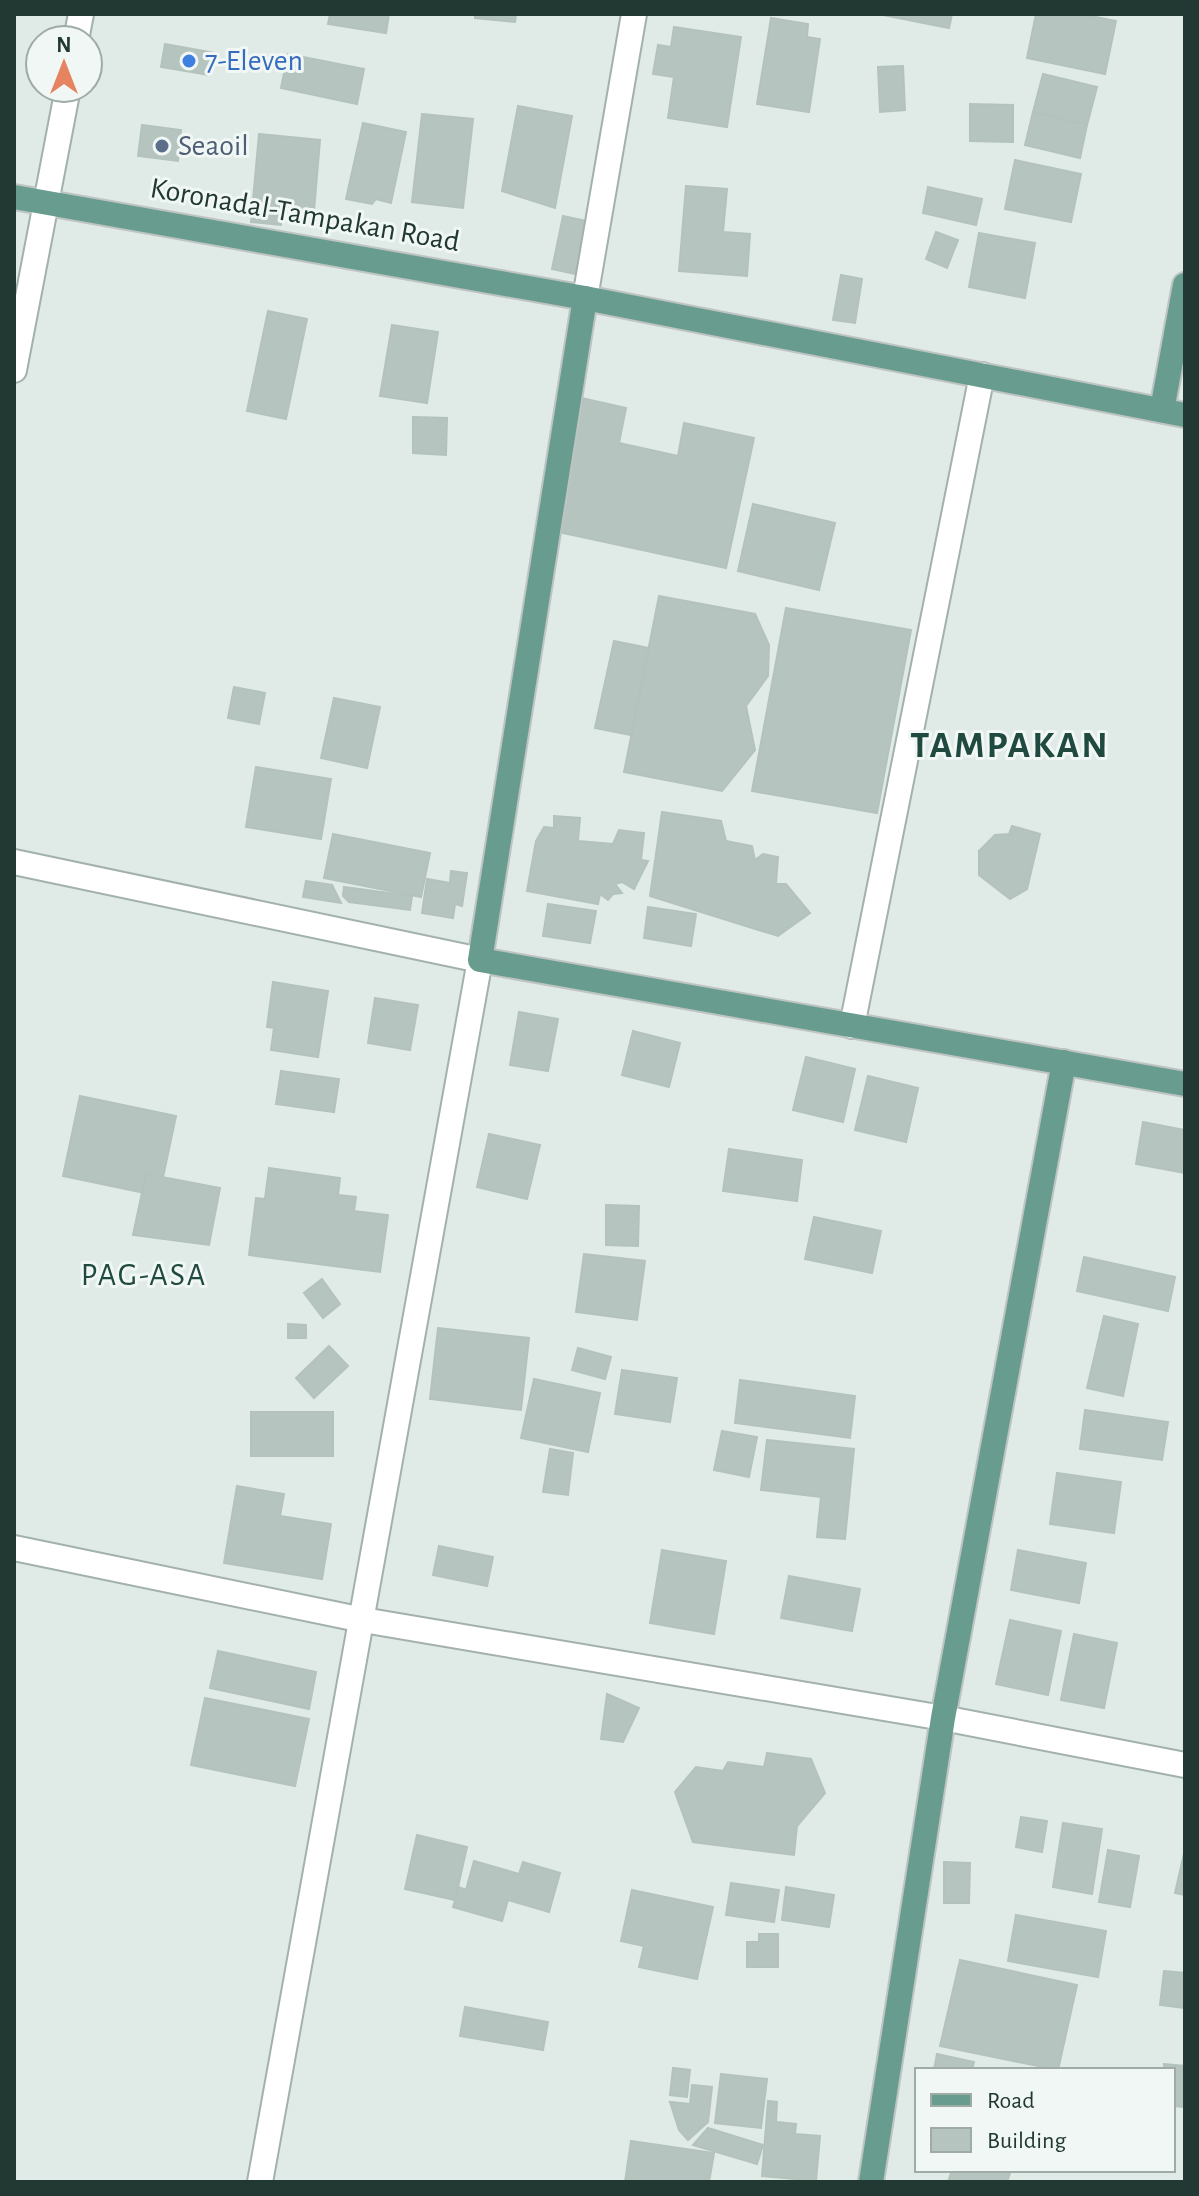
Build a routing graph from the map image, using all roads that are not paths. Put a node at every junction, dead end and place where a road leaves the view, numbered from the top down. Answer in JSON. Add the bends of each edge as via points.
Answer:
{"nodes":[{"id":1,"x":634,"y":14,"type":"edge"},
{"id":2,"x":65,"y":104,"type":"edge"},
{"id":3,"x":14,"y":197,"type":"edge"},
{"id":4,"x":47,"y":201,"type":"junction"},
{"id":5,"x":1185,"y":285,"type":"edge"},
{"id":6,"x":585,"y":298,"type":"junction"},
{"id":7,"x":14,"y":370,"type":"edge"},
{"id":8,"x":982,"y":375,"type":"junction"},
{"id":9,"x":1173,"y":413,"type":"edge"},
{"id":10,"x":14,"y":862,"type":"edge"},
{"id":11,"x":480,"y":960,"type":"junction"},
{"id":12,"x":852,"y":1026,"type":"junction"},
{"id":13,"x":1064,"y":1062,"type":"junction"},
{"id":14,"x":1185,"y":1084,"type":"edge"},
{"id":15,"x":14,"y":1548,"type":"edge"},
{"id":16,"x":363,"y":1620,"type":"junction"},
{"id":17,"x":943,"y":1718,"type":"junction"},
{"id":18,"x":1185,"y":1765,"type":"edge"},
{"id":19,"x":260,"y":2182,"type":"edge"},
{"id":20,"x":871,"y":2182,"type":"edge"}],
"edges":[{"from":1,"to":6,"type":"street"},
{"from":2,"to":4,"type":"street"},
{"from":3,"to":4,"type":"main road","name":"Koronadal-Tampakan Road"},
{"from":4,"to":6,"type":"main road","name":"Koronadal-Tampakan Road"},
{"from":4,"to":7,"type":"street"},
{"from":5,"to":9,"type":"main road"},
{"from":6,"to":8,"type":"main road","name":"Koronadal-Tampakan Road"},
{"from":6,"to":11,"type":"main road"},
{"from":8,"to":9,"type":"main road","name":"Koronadal-Tampakan Road"},
{"from":8,"to":12,"type":"street"},
{"from":10,"to":11,"type":"street"},
{"from":11,"to":12,"type":"main road"},
{"from":11,"to":16,"type":"street"},
{"from":12,"to":13,"type":"main road"},
{"from":13,"to":14,"type":"main road"},
{"from":13,"to":17,"type":"main road"},
{"from":15,"to":16,"type":"street"},
{"from":16,"to":17,"type":"street"},
{"from":16,"to":19,"type":"street"},
{"from":17,"to":18,"type":"street"},
{"from":17,"to":20,"type":"main road"}]}
